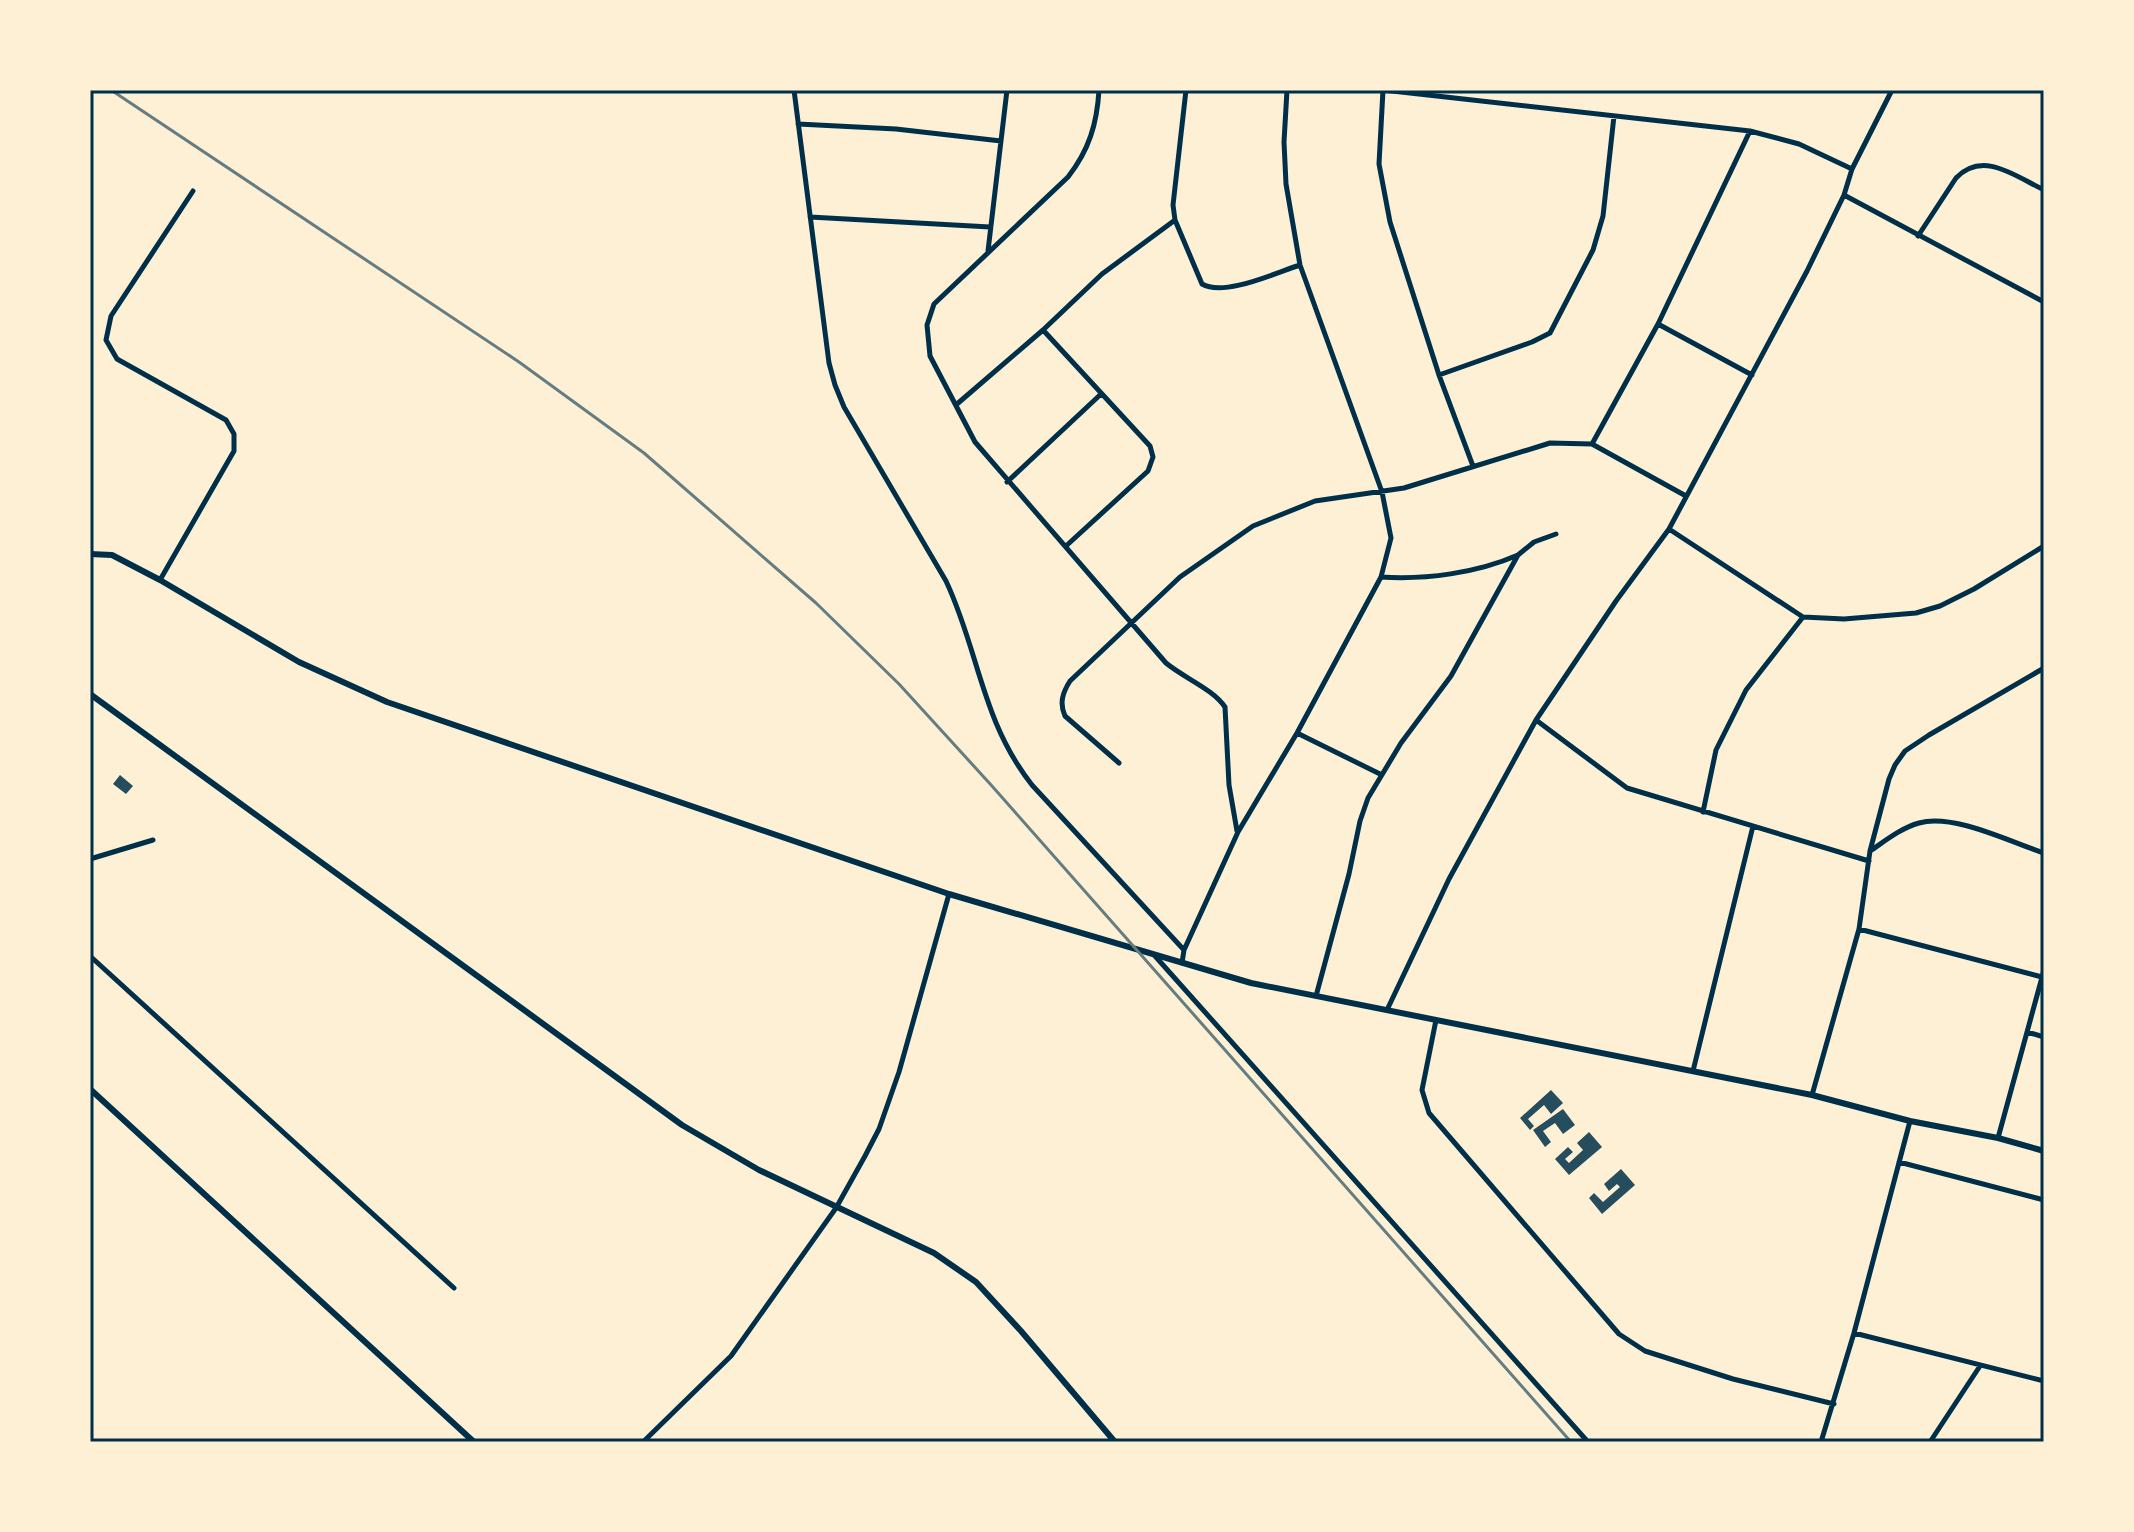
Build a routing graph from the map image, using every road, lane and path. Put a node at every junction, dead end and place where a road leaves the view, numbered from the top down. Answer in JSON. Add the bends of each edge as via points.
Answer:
{"nodes":[{"id":1,"x":794,"y":90,"type":"edge"},
{"id":2,"x":1007,"y":90,"type":"edge"},
{"id":3,"x":1099,"y":90,"type":"edge"},
{"id":4,"x":1186,"y":90,"type":"edge"},
{"id":5,"x":1287,"y":90,"type":"edge"},
{"id":6,"x":1383,"y":90,"type":"edge"},
{"id":7,"x":1892,"y":90,"type":"edge"},
{"id":8,"x":1614,"y":116,"type":"junction"},
{"id":9,"x":798,"y":124,"type":"junction"},
{"id":10,"x":1750,"y":131,"type":"junction"},
{"id":11,"x":1001,"y":141,"type":"junction"},
{"id":12,"x":1852,"y":169,"type":"junction"},
{"id":13,"x":2044,"y":190,"type":"edge"},
{"id":14,"x":193,"y":191,"type":"dead end"},
{"id":15,"x":1844,"y":195,"type":"junction"},
{"id":16,"x":810,"y":217,"type":"junction"},
{"id":17,"x":1175,"y":220,"type":"junction"},
{"id":18,"x":990,"y":227,"type":"junction"},
{"id":19,"x":1918,"y":236,"type":"junction"},
{"id":20,"x":988,"y":252,"type":"junction"},
{"id":21,"x":1300,"y":265,"type":"junction"},
{"id":22,"x":2044,"y":302,"type":"edge"},
{"id":23,"x":1658,"y":324,"type":"junction"},
{"id":24,"x":1043,"y":330,"type":"junction"},
{"id":25,"x":1439,"y":375,"type":"junction"},
{"id":26,"x":1752,"y":375,"type":"junction"},
{"id":27,"x":1101,"y":394,"type":"junction"},
{"id":28,"x":957,"y":404,"type":"junction"},
{"id":29,"x":1592,"y":444,"type":"junction"},
{"id":30,"x":1473,"y":466,"type":"junction"},
{"id":31,"x":1007,"y":482,"type":"junction"},
{"id":32,"x":1382,"y":492,"type":"junction"},
{"id":33,"x":1686,"y":496,"type":"junction"},
{"id":34,"x":1669,"y":529,"type":"junction"},
{"id":35,"x":1556,"y":534,"type":"dead end"},
{"id":36,"x":1066,"y":546,"type":"junction"},
{"id":37,"x":2044,"y":546,"type":"edge"},
{"id":38,"x":90,"y":554,"type":"edge"},
{"id":39,"x":1518,"y":555,"type":"junction"},
{"id":40,"x":1381,"y":577,"type":"junction"},
{"id":41,"x":160,"y":580,"type":"junction"},
{"id":42,"x":1803,"y":617,"type":"junction"},
{"id":43,"x":1131,"y":621,"type":"junction"},
{"id":44,"x":2044,"y":668,"type":"edge"},
{"id":45,"x":90,"y":694,"type":"edge"},
{"id":46,"x":1536,"y":720,"type":"junction"},
{"id":47,"x":1297,"y":733,"type":"junction"},
{"id":48,"x":1119,"y":763,"type":"dead end"},
{"id":49,"x":1380,"y":774,"type":"junction"},
{"id":50,"x":1703,"y":812,"type":"junction"},
{"id":51,"x":1753,"y":826,"type":"junction"},
{"id":52,"x":1238,"y":832,"type":"junction"},
{"id":53,"x":153,"y":840,"type":"dead end"},
{"id":54,"x":1870,"y":851,"type":"junction"},
{"id":55,"x":2044,"y":853,"type":"edge"},
{"id":56,"x":90,"y":859,"type":"edge"},
{"id":57,"x":1869,"y":861,"type":"junction"},
{"id":58,"x":949,"y":894,"type":"junction"},
{"id":59,"x":1859,"y":929,"type":"junction"},
{"id":60,"x":1184,"y":950,"type":"junction"},
{"id":61,"x":90,"y":956,"type":"edge"},
{"id":62,"x":1155,"y":956,"type":"junction"},
{"id":63,"x":1182,"y":964,"type":"junction"},
{"id":64,"x":2043,"y":973,"type":"edge"},
{"id":65,"x":1316,"y":996,"type":"junction"},
{"id":66,"x":1387,"y":1010,"type":"junction"},
{"id":67,"x":1437,"y":1018,"type":"junction"},
{"id":68,"x":2027,"y":1032,"type":"junction"},
{"id":69,"x":2044,"y":1037,"type":"edge"},
{"id":70,"x":1693,"y":1071,"type":"junction"},
{"id":71,"x":90,"y":1089,"type":"edge"},
{"id":72,"x":1812,"y":1095,"type":"junction"},
{"id":73,"x":1910,"y":1121,"type":"junction"},
{"id":74,"x":1998,"y":1138,"type":"junction"},
{"id":75,"x":2044,"y":1151,"type":"edge"},
{"id":76,"x":1899,"y":1162,"type":"junction"},
{"id":77,"x":2044,"y":1200,"type":"edge"},
{"id":78,"x":836,"y":1208,"type":"junction"},
{"id":79,"x":454,"y":1288,"type":"dead end"},
{"id":80,"x":1854,"y":1333,"type":"junction"},
{"id":81,"x":1980,"y":1366,"type":"junction"},
{"id":82,"x":2044,"y":1381,"type":"edge"},
{"id":83,"x":1834,"y":1404,"type":"junction"},
{"id":84,"x":474,"y":1442,"type":"edge"},
{"id":85,"x":643,"y":1442,"type":"edge"},
{"id":86,"x":1115,"y":1442,"type":"edge"},
{"id":87,"x":1588,"y":1442,"type":"edge"},
{"id":88,"x":1821,"y":1442,"type":"edge"},
{"id":89,"x":1930,"y":1442,"type":"edge"}],
"edges":[{"from":1,"to":9,"type":"street"},
{"from":2,"to":11,"type":"street"},
{"from":3,"to":20,"type":"street","via":[[1097,116],[1082,158]]},
{"from":4,"to":17,"type":"street"},
{"from":5,"to":21,"type":"street","via":[[1286,184]]},
{"from":6,"to":8,"type":"street"},
{"from":6,"to":25,"type":"street","via":[[1379,164],[1390,222]]},
{"from":7,"to":12,"type":"street"},
{"from":8,"to":10,"type":"street"},
{"from":8,"to":25,"type":"street","via":[[1603,216],[1593,250],[1550,333]]},
{"from":9,"to":11,"type":"street"},
{"from":9,"to":16,"type":"street"},
{"from":10,"to":12,"type":"street","via":[[1799,144]]},
{"from":10,"to":23,"type":"street"},
{"from":11,"to":18,"type":"street"},
{"from":12,"to":15,"type":"street"},
{"from":13,"to":19,"type":"street","via":[[1996,166],[1975,165],[1956,178]]},
{"from":14,"to":41,"type":"street","via":[[111,316],[106,340],[117,359],[226,420],[234,434],[234,451]]},
{"from":15,"to":19,"type":"street"},
{"from":15,"to":26,"type":"street"},
{"from":16,"to":18,"type":"street"},
{"from":16,"to":60,"type":"street","via":[[835,385],[946,581],[1013,761]]},
{"from":17,"to":21,"type":"street","via":[[1202,284],[1210,289]]},
{"from":17,"to":24,"type":"street","via":[[1102,274]]},
{"from":18,"to":20,"type":"street"},
{"from":19,"to":22,"type":"street"},
{"from":20,"to":28,"type":"street","via":[[929,315],[930,356]]},
{"from":21,"to":32,"type":"street"},
{"from":23,"to":26,"type":"street"},
{"from":23,"to":29,"type":"street"},
{"from":24,"to":27,"type":"street"},
{"from":24,"to":28,"type":"street"},
{"from":25,"to":30,"type":"street"},
{"from":26,"to":33,"type":"street"},
{"from":27,"to":31,"type":"street"},
{"from":27,"to":36,"type":"street","via":[[1150,446],[1153,457],[1148,471]]},
{"from":28,"to":31,"type":"street","via":[[975,442]]},
{"from":29,"to":30,"type":"street","via":[[1550,443]]},
{"from":29,"to":33,"type":"street"},
{"from":30,"to":32,"type":"street"},
{"from":31,"to":36,"type":"street"},
{"from":32,"to":40,"type":"street","via":[[1391,538]]},
{"from":32,"to":43,"type":"street","via":[[1315,501],[1253,526],[1180,577]]},
{"from":33,"to":34,"type":"street"},
{"from":34,"to":42,"type":"street"},
{"from":34,"to":46,"type":"street"},
{"from":35,"to":39,"type":"street"},
{"from":36,"to":43,"type":"street"},
{"from":37,"to":42,"type":"street","via":[[1928,610]]},
{"from":38,"to":41,"type":"street","via":[[112,555]]},
{"from":39,"to":40,"type":"street","via":[[1458,572]]},
{"from":39,"to":49,"type":"street","via":[[1451,676]]},
{"from":40,"to":47,"type":"street"},
{"from":41,"to":58,"type":"street","via":[[299,662],[387,702]]},
{"from":42,"to":50,"type":"street","via":[[1746,690],[1716,750]]},
{"from":43,"to":48,"type":"street","via":[[1070,681],[1062,700],[1065,716]]},
{"from":43,"to":52,"type":"street","via":[[1166,663],[1225,707],[1229,785]]},
{"from":44,"to":54,"type":"street","via":[[1905,751],[1889,779]]},
{"from":45,"to":78,"type":"street","via":[[682,1125]]},
{"from":46,"to":50,"type":"street","via":[[1627,788]]},
{"from":46,"to":66,"type":"street","via":[[1449,879]]},
{"from":47,"to":49,"type":"street"},
{"from":47,"to":52,"type":"street"},
{"from":49,"to":65,"type":"street","via":[[1360,821]]},
{"from":50,"to":51,"type":"street"},
{"from":51,"to":57,"type":"street"},
{"from":51,"to":70,"type":"street"},
{"from":52,"to":60,"type":"street"},
{"from":53,"to":56,"type":"street"},
{"from":54,"to":55,"type":"street","via":[[1910,826],[1937,820]]},
{"from":54,"to":57,"type":"street"},
{"from":57,"to":59,"type":"street"},
{"from":58,"to":62,"type":"street"},
{"from":58,"to":78,"type":"street","via":[[879,1129]]},
{"from":59,"to":64,"type":"street"},
{"from":59,"to":72,"type":"street"},
{"from":60,"to":63,"type":"street"},
{"from":61,"to":79,"type":"street"},
{"from":62,"to":63,"type":"street"},
{"from":62,"to":87,"type":"street"},
{"from":63,"to":65,"type":"street"},
{"from":64,"to":68,"type":"street"},
{"from":65,"to":66,"type":"street"},
{"from":66,"to":67,"type":"street"},
{"from":67,"to":70,"type":"street"},
{"from":67,"to":83,"type":"street","via":[[1422,1090],[1429,1113],[1619,1334],[1645,1351]]},
{"from":68,"to":69,"type":"street"},
{"from":68,"to":74,"type":"street"},
{"from":70,"to":72,"type":"street"},
{"from":71,"to":84,"type":"street"},
{"from":72,"to":73,"type":"street"},
{"from":73,"to":74,"type":"street"},
{"from":73,"to":76,"type":"street"},
{"from":74,"to":75,"type":"street"},
{"from":76,"to":77,"type":"street"},
{"from":76,"to":80,"type":"street"},
{"from":78,"to":85,"type":"street","via":[[731,1356]]},
{"from":78,"to":86,"type":"street","via":[[934,1253],[976,1282]]},
{"from":80,"to":81,"type":"street"},
{"from":80,"to":83,"type":"street"},
{"from":81,"to":82,"type":"street"},
{"from":81,"to":89,"type":"street"},
{"from":83,"to":88,"type":"street"}]}
